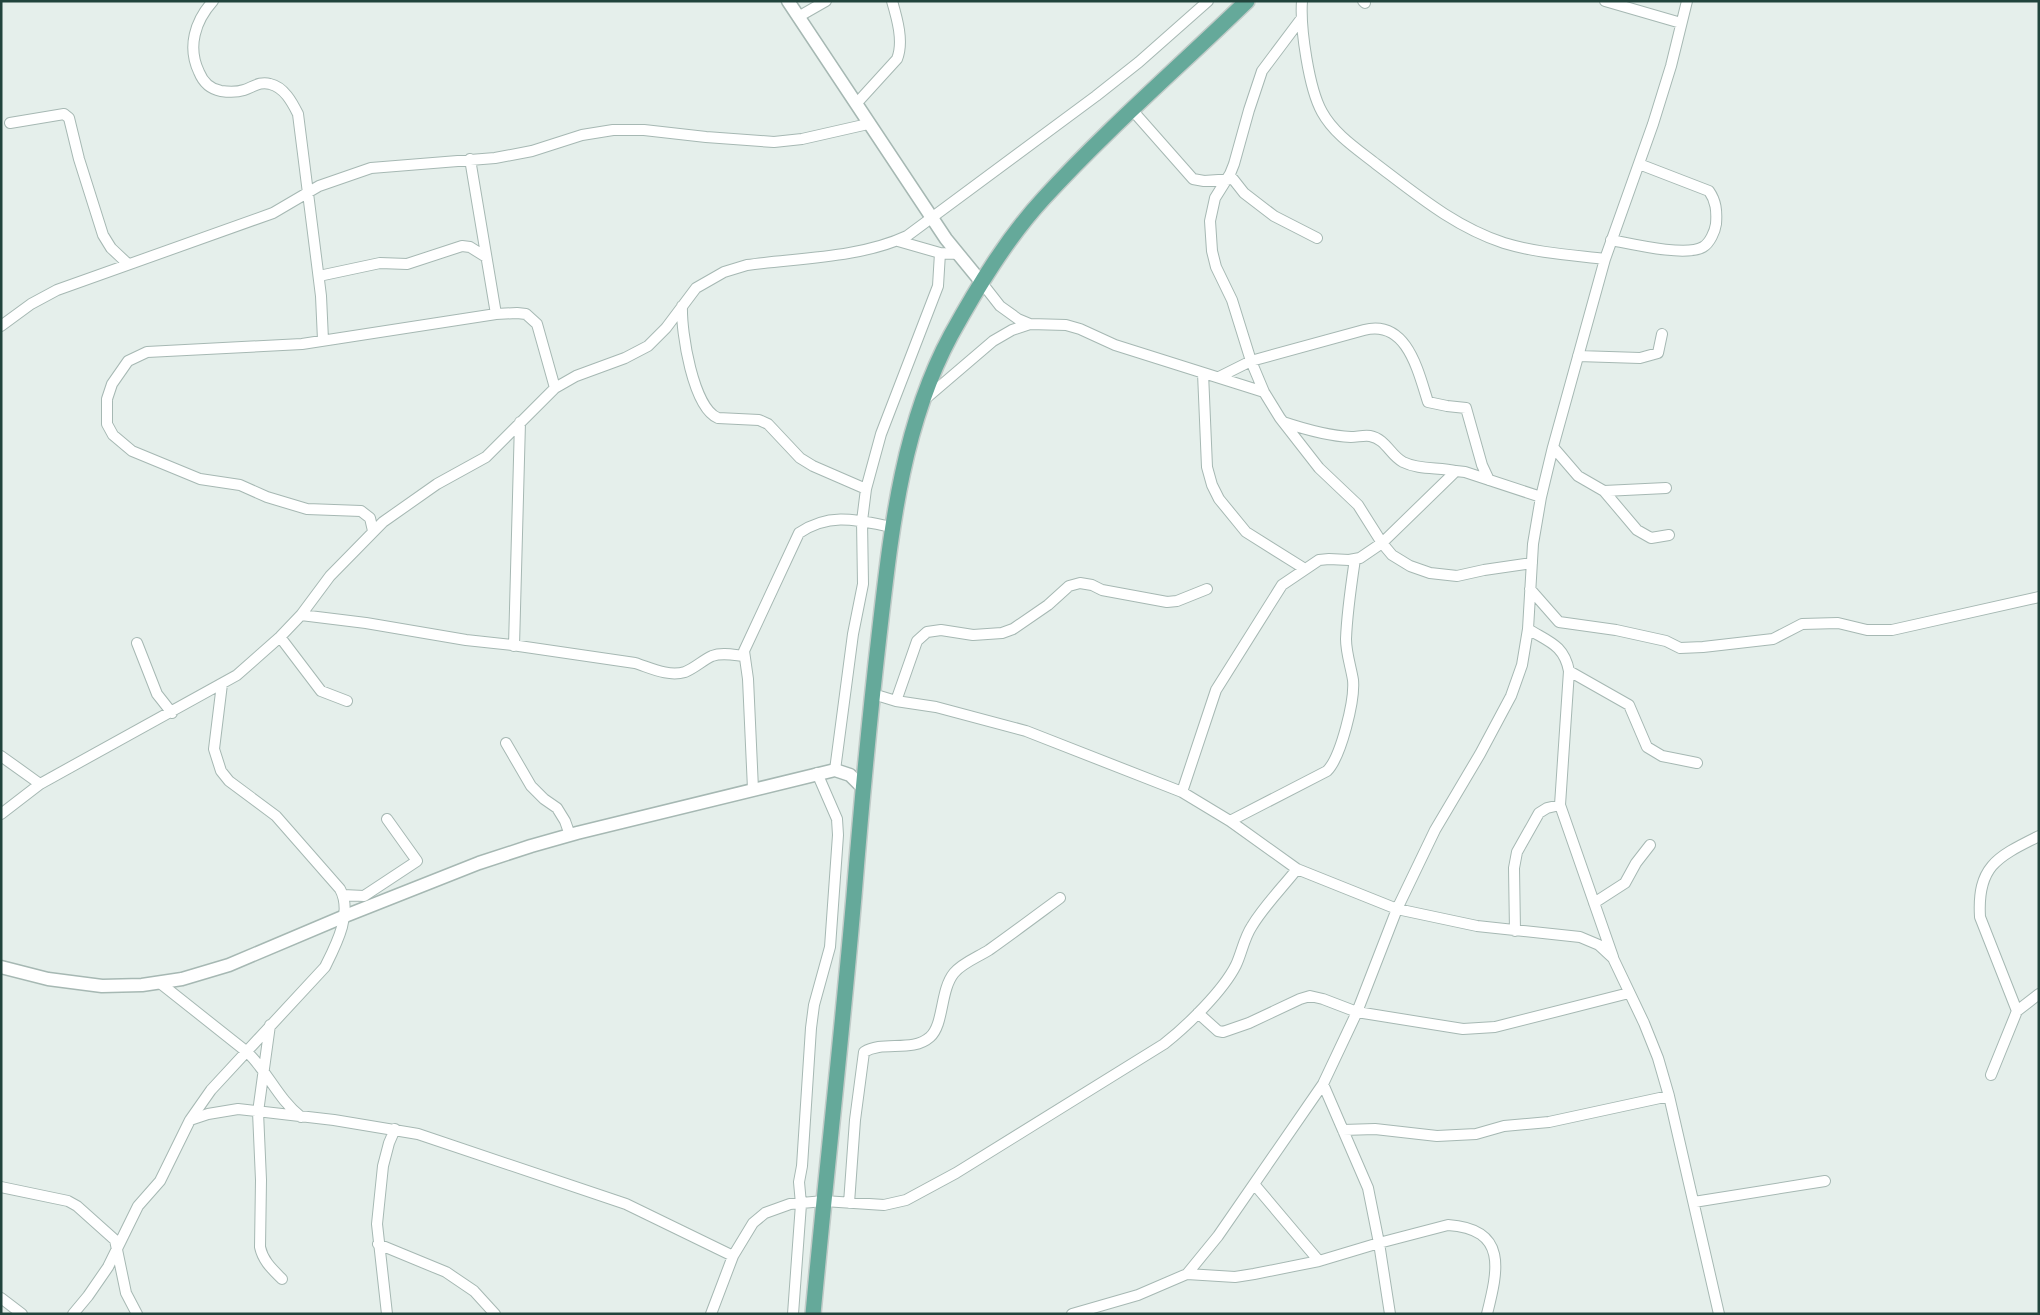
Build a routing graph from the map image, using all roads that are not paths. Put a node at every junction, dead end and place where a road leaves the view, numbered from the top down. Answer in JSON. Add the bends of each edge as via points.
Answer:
{"nodes":[{"id":1,"x":213,"y":1,"type":"edge"},
{"id":2,"x":788,"y":1,"type":"edge"},
{"id":3,"x":826,"y":1,"type":"edge"},
{"id":4,"x":892,"y":1,"type":"edge"},
{"id":5,"x":1208,"y":1,"type":"edge"},
{"id":6,"x":1247,"y":1,"type":"edge"},
{"id":7,"x":1302,"y":1,"type":"edge"},
{"id":8,"x":1604,"y":1,"type":"edge"},
{"id":9,"x":1686,"y":1,"type":"edge"},
{"id":10,"x":798,"y":17,"type":"junction"},
{"id":11,"x":1301,"y":19,"type":"junction"},
{"id":12,"x":1681,"y":23,"type":"junction"},
{"id":13,"x":856,"y":104,"type":"junction"},
{"id":14,"x":1133,"y":111,"type":"junction"},
{"id":15,"x":10,"y":123,"type":"dead end"},
{"id":16,"x":868,"y":124,"type":"junction"},
{"id":17,"x":470,"y":160,"type":"junction"},
{"id":18,"x":1639,"y":164,"type":"junction"},
{"id":19,"x":1227,"y":179,"type":"junction"},
{"id":20,"x":309,"y":192,"type":"junction"},
{"id":21,"x":931,"y":218,"type":"junction"},
{"id":22,"x":1318,"y":238,"type":"dead end"},
{"id":23,"x":1612,"y":240,"type":"junction"},
{"id":24,"x":898,"y":241,"type":"junction"},
{"id":25,"x":940,"y":253,"type":"junction"},
{"id":26,"x":958,"y":254,"type":"junction"},
{"id":27,"x":486,"y":257,"type":"junction"},
{"id":28,"x":1605,"y":259,"type":"junction"},
{"id":29,"x":128,"y":264,"type":"junction"},
{"id":30,"x":319,"y":276,"type":"junction"},
{"id":31,"x":982,"y":283,"type":"junction"},
{"id":32,"x":682,"y":306,"type":"junction"},
{"id":33,"x":496,"y":314,"type":"junction"},
{"id":34,"x":1030,"y":324,"type":"junction"},
{"id":35,"x":1,"y":326,"type":"edge"},
{"id":36,"x":1662,"y":334,"type":"dead end"},
{"id":37,"x":323,"y":340,"type":"junction"},
{"id":38,"x":1578,"y":356,"type":"junction"},
{"id":39,"x":1251,"y":361,"type":"junction"},
{"id":40,"x":1203,"y":372,"type":"junction"},
{"id":41,"x":1219,"y":377,"type":"junction"},
{"id":42,"x":555,"y":388,"type":"junction"},
{"id":43,"x":1264,"y":392,"type":"junction"},
{"id":44,"x":921,"y":402,"type":"junction"},
{"id":45,"x":520,"y":422,"type":"junction"},
{"id":46,"x":1283,"y":422,"type":"junction"},
{"id":47,"x":1553,"y":447,"type":"junction"},
{"id":48,"x":1456,"y":472,"type":"junction"},
{"id":49,"x":1489,"y":480,"type":"junction"},
{"id":50,"x":1666,"y":488,"type":"dead end"},
{"id":51,"x":866,"y":489,"type":"junction"},
{"id":52,"x":1604,"y":491,"type":"junction"},
{"id":53,"x":1541,"y":497,"type":"junction"},
{"id":54,"x":862,"y":521,"type":"junction"},
{"id":55,"x":892,"y":527,"type":"junction"},
{"id":56,"x":373,"y":531,"type":"junction"},
{"id":57,"x":1669,"y":535,"type":"dead end"},
{"id":58,"x":1382,"y":543,"type":"junction"},
{"id":59,"x":1355,"y":559,"type":"junction"},
{"id":60,"x":1532,"y":563,"type":"junction"},
{"id":61,"x":1305,"y":569,"type":"junction"},
{"id":62,"x":1208,"y":589,"type":"dead end"},
{"id":63,"x":1530,"y":589,"type":"junction"},
{"id":64,"x":2039,"y":597,"type":"edge"},
{"id":65,"x":301,"y":615,"type":"junction"},
{"id":66,"x":1528,"y":629,"type":"junction"},
{"id":67,"x":280,"y":637,"type":"junction"},
{"id":68,"x":137,"y":643,"type":"dead end"},
{"id":69,"x":514,"y":646,"type":"junction"},
{"id":70,"x":744,"y":656,"type":"junction"},
{"id":71,"x":1569,"y":671,"type":"junction"},
{"id":72,"x":222,"y":684,"type":"junction"},
{"id":73,"x":872,"y":694,"type":"junction"},
{"id":74,"x":896,"y":701,"type":"junction"},
{"id":75,"x":347,"y":702,"type":"dead end"},
{"id":76,"x":172,"y":713,"type":"junction"},
{"id":77,"x":506,"y":743,"type":"dead end"},
{"id":78,"x":1,"y":756,"type":"edge"},
{"id":79,"x":1697,"y":762,"type":"dead end"},
{"id":80,"x":836,"y":770,"type":"junction"},
{"id":81,"x":817,"y":774,"type":"junction"},
{"id":82,"x":40,"y":784,"type":"junction"},
{"id":83,"x":863,"y":788,"type":"junction"},
{"id":84,"x":753,"y":789,"type":"junction"},
{"id":85,"x":1182,"y":792,"type":"junction"},
{"id":86,"x":1560,"y":805,"type":"junction"},
{"id":87,"x":1,"y":814,"type":"edge"},
{"id":88,"x":387,"y":819,"type":"dead end"},
{"id":89,"x":1230,"y":821,"type":"junction"},
{"id":90,"x":570,"y":835,"type":"junction"},
{"id":91,"x":2039,"y":836,"type":"edge"},
{"id":92,"x":1650,"y":845,"type":"dead end"},
{"id":93,"x":1297,"y":869,"type":"junction"},
{"id":94,"x":343,"y":895,"type":"junction"},
{"id":95,"x":1060,"y":898,"type":"dead end"},
{"id":96,"x":1594,"y":903,"type":"junction"},
{"id":97,"x":1397,"y":909,"type":"junction"},
{"id":98,"x":345,"y":916,"type":"junction"},
{"id":99,"x":1515,"y":930,"type":"junction"},
{"id":100,"x":1613,"y":958,"type":"junction"},
{"id":101,"x":1,"y":967,"type":"edge"},
{"id":102,"x":160,"y":983,"type":"junction"},
{"id":103,"x":1629,"y":993,"type":"junction"},
{"id":104,"x":2039,"y":994,"type":"edge"},
{"id":105,"x":2017,"y":1010,"type":"junction"},
{"id":106,"x":1357,"y":1012,"type":"junction"},
{"id":107,"x":1198,"y":1013,"type":"junction"},
{"id":108,"x":271,"y":1024,"type":"junction"},
{"id":109,"x":247,"y":1052,"type":"junction"},
{"id":110,"x":263,"y":1069,"type":"junction"},
{"id":111,"x":1991,"y":1075,"type":"dead end"},
{"id":112,"x":1323,"y":1084,"type":"junction"},
{"id":113,"x":1669,"y":1096,"type":"junction"},
{"id":114,"x":258,"y":1112,"type":"junction"},
{"id":115,"x":301,"y":1117,"type":"junction"},
{"id":116,"x":190,"y":1120,"type":"junction"},
{"id":117,"x":395,"y":1129,"type":"junction"},
{"id":118,"x":1343,"y":1130,"type":"junction"},
{"id":119,"x":1825,"y":1181,"type":"dead end"},
{"id":120,"x":1254,"y":1184,"type":"junction"},
{"id":121,"x":1,"y":1187,"type":"edge"},
{"id":122,"x":824,"y":1200,"type":"junction"},
{"id":123,"x":1694,"y":1202,"type":"junction"},
{"id":124,"x":849,"y":1203,"type":"junction"},
{"id":125,"x":801,"y":1204,"type":"junction"},
{"id":126,"x":1379,"y":1242,"type":"junction"},
{"id":127,"x":378,"y":1244,"type":"junction"},
{"id":128,"x":117,"y":1248,"type":"junction"},
{"id":129,"x":733,"y":1256,"type":"junction"},
{"id":130,"x":1319,"y":1261,"type":"junction"},
{"id":131,"x":1187,"y":1274,"type":"junction"},
{"id":132,"x":282,"y":1279,"type":"dead end"},
{"id":133,"x":1,"y":1298,"type":"edge"},
{"id":134,"x":22,"y":1314,"type":"edge"},
{"id":135,"x":73,"y":1314,"type":"edge"},
{"id":136,"x":137,"y":1314,"type":"edge"},
{"id":137,"x":387,"y":1314,"type":"edge"},
{"id":138,"x":495,"y":1314,"type":"edge"},
{"id":139,"x":711,"y":1314,"type":"edge"},
{"id":140,"x":793,"y":1314,"type":"edge"},
{"id":141,"x":813,"y":1314,"type":"edge"},
{"id":142,"x":1072,"y":1314,"type":"edge"},
{"id":143,"x":1390,"y":1314,"type":"edge"},
{"id":144,"x":1488,"y":1314,"type":"edge"},
{"id":145,"x":1719,"y":1314,"type":"edge"}],
"edges":[{"from":1,"to":20,"type":"street","via":[[198,25],[192,47],[201,78],[206,85],[222,91],[242,91],[265,83],[285,93],[298,114]]},
{"from":2,"to":10,"type":"street"},
{"from":3,"to":10,"type":"street"},
{"from":4,"to":13,"type":"street","via":[[899,54]]},
{"from":5,"to":21,"type":"street","via":[[1096,96]]},
{"from":6,"to":14,"type":"main road"},
{"from":7,"to":11,"type":"street"},
{"from":8,"to":12,"type":"street"},
{"from":9,"to":12,"type":"street"},
{"from":10,"to":13,"type":"street"},
{"from":11,"to":19,"type":"street","via":[[1262,71]]},
{"from":11,"to":28,"type":"street","via":[[1319,106],[1337,132],[1369,158],[1449,218],[1476,232],[1533,251]]},
{"from":12,"to":18,"type":"street","via":[[1666,83]]},
{"from":13,"to":16,"type":"street"},
{"from":14,"to":19,"type":"street","via":[[1193,179]]},
{"from":14,"to":31,"type":"main road","via":[[1042,200]]},
{"from":15,"to":29,"type":"street","via":[[64,114],[69,118],[78,159],[103,235]]},
{"from":16,"to":17,"type":"street","via":[[774,142],[612,130],[582,135],[532,151]]},
{"from":16,"to":21,"type":"street"},
{"from":17,"to":20,"type":"street","via":[[371,168]]},
{"from":17,"to":27,"type":"street"},
{"from":18,"to":23,"type":"street"},
{"from":18,"to":23,"type":"street","via":[[1709,191],[1717,212],[1715,230],[1706,246],[1697,250],[1681,251]]},
{"from":19,"to":22,"type":"street","via":[[1232,179],[1244,193],[1274,216]]},
{"from":19,"to":39,"type":"street","via":[[1212,208],[1212,251]]},
{"from":20,"to":29,"type":"street","via":[[273,213]]},
{"from":20,"to":30,"type":"street"},
{"from":21,"to":24,"type":"street"},
{"from":21,"to":26,"type":"street"},
{"from":23,"to":28,"type":"street"},
{"from":24,"to":25,"type":"street"},
{"from":24,"to":32,"type":"street","via":[[838,254],[736,268],[696,288]]},
{"from":25,"to":26,"type":"street"},
{"from":25,"to":51,"type":"street","via":[[938,286],[880,434]]},
{"from":26,"to":31,"type":"street"},
{"from":27,"to":30,"type":"street","via":[[462,246],[407,264],[380,263]]},
{"from":27,"to":33,"type":"street"},
{"from":28,"to":38,"type":"street"},
{"from":29,"to":35,"type":"street","via":[[44,296]]},
{"from":30,"to":37,"type":"street"},
{"from":31,"to":34,"type":"street","via":[[1000,306]]},
{"from":31,"to":44,"type":"main road","via":[[950,337]]},
{"from":32,"to":42,"type":"street","via":[[648,346]]},
{"from":32,"to":51,"type":"street","via":[[688,364],[712,416],[759,420],[768,424],[800,458]]},
{"from":33,"to":37,"type":"street"},
{"from":33,"to":42,"type":"street","via":[[526,314],[537,324]]},
{"from":34,"to":40,"type":"street","via":[[1066,325],[1115,345]]},
{"from":34,"to":44,"type":"street","via":[[993,341]]},
{"from":36,"to":38,"type":"street","via":[[1658,353],[1647,357]]},
{"from":37,"to":56,"type":"street","via":[[137,356],[128,361],[112,384],[106,399],[107,424],[113,435],[132,451],[182,473],[200,480],[240,484],[267,497],[307,509],[361,511],[370,518]]},
{"from":38,"to":47,"type":"street"},
{"from":39,"to":41,"type":"street"},
{"from":39,"to":43,"type":"street"},
{"from":39,"to":49,"type":"street","via":[[1375,327],[1391,332],[1412,354],[1428,402],[1466,408]]},
{"from":40,"to":41,"type":"street"},
{"from":40,"to":61,"type":"street","via":[[1207,467],[1219,499],[1246,532]]},
{"from":41,"to":43,"type":"street"},
{"from":42,"to":45,"type":"street"},
{"from":43,"to":46,"type":"street"},
{"from":44,"to":55,"type":"main road"},
{"from":45,"to":56,"type":"street","via":[[486,457],[437,484]]},
{"from":45,"to":69,"type":"street"},
{"from":46,"to":48,"type":"street","via":[[1350,437],[1371,436],[1385,443],[1402,461]]},
{"from":46,"to":58,"type":"street","via":[[1319,468],[1358,505]]},
{"from":47,"to":52,"type":"street","via":[[1578,476]]},
{"from":47,"to":53,"type":"street"},
{"from":48,"to":49,"type":"street"},
{"from":48,"to":58,"type":"street"},
{"from":49,"to":53,"type":"street"},
{"from":50,"to":52,"type":"street"},
{"from":51,"to":54,"type":"street"},
{"from":52,"to":57,"type":"street","via":[[1637,530],[1651,538]]},
{"from":53,"to":60,"type":"street"},
{"from":54,"to":55,"type":"street"},
{"from":54,"to":70,"type":"street","via":[[842,518],[825,521],[812,524],[798,533]]},
{"from":54,"to":80,"type":"street","via":[[862,584],[852,634]]},
{"from":55,"to":73,"type":"main road"},
{"from":56,"to":65,"type":"street","via":[[330,576]]},
{"from":58,"to":59,"type":"street"},
{"from":58,"to":60,"type":"street","via":[[1392,555],[1430,573],[1457,576]]},
{"from":59,"to":61,"type":"street","via":[[1325,559]]},
{"from":59,"to":89,"type":"street","via":[[1346,642],[1353,694],[1335,758],[1326,770]]},
{"from":60,"to":63,"type":"street"},
{"from":61,"to":85,"type":"street","via":[[1282,585],[1216,690]]},
{"from":62,"to":74,"type":"street","via":[[1167,602],[1080,583],[1069,586],[1035,615],[1002,633],[927,632],[916,641]]},
{"from":63,"to":64,"type":"street","via":[[1559,622],[1616,630],[1666,641],[1680,648],[1773,639],[1802,624],[1838,623],[1867,630],[1892,630]]},
{"from":63,"to":66,"type":"street"},
{"from":65,"to":67,"type":"street"},
{"from":65,"to":69,"type":"street"},
{"from":66,"to":71,"type":"street","via":[[1561,649],[1567,658]]},
{"from":66,"to":97,"type":"street","via":[[1522,665],[1511,696],[1435,830]]},
{"from":67,"to":72,"type":"street"},
{"from":67,"to":75,"type":"street","via":[[321,691]]},
{"from":68,"to":76,"type":"street","via":[[157,694]]},
{"from":69,"to":70,"type":"street","via":[[635,663],[671,673],[684,672],[714,655]]},
{"from":70,"to":84,"type":"street"},
{"from":71,"to":79,"type":"street","via":[[1629,705],[1647,747],[1662,756]]},
{"from":71,"to":86,"type":"street"},
{"from":72,"to":76,"type":"street"},
{"from":72,"to":94,"type":"street","via":[[214,749],[221,771],[276,816]]},
{"from":73,"to":74,"type":"street"},
{"from":73,"to":83,"type":"main road"},
{"from":74,"to":85,"type":"street","via":[[936,707],[1026,730]]},
{"from":76,"to":82,"type":"street"},
{"from":77,"to":90,"type":"street","via":[[531,786],[557,808]]},
{"from":78,"to":82,"type":"street"},
{"from":80,"to":81,"type":"street"},
{"from":80,"to":83,"type":"street","via":[[850,774]]},
{"from":81,"to":84,"type":"street"},
{"from":81,"to":125,"type":"street","via":[[837,819],[838,835],[830,947],[811,1028],[799,1182]]},
{"from":82,"to":87,"type":"street"},
{"from":83,"to":122,"type":"main road"},
{"from":84,"to":90,"type":"street"},
{"from":85,"to":89,"type":"street"},
{"from":86,"to":96,"type":"street"},
{"from":86,"to":99,"type":"street","via":[[1539,813],[1517,852],[1514,868]]},
{"from":88,"to":94,"type":"street","via":[[417,862],[364,896]]},
{"from":89,"to":93,"type":"street"},
{"from":90,"to":98,"type":"street","via":[[479,863]]},
{"from":91,"to":105,"type":"street","via":[[1995,861],[1985,876],[1979,901],[1980,917]]},
{"from":92,"to":96,"type":"street","via":[[1625,883]]},
{"from":93,"to":97,"type":"street"},
{"from":93,"to":107,"type":"street","via":[[1257,918],[1226,981]]},
{"from":94,"to":98,"type":"street"},
{"from":95,"to":124,"type":"street","via":[[955,971],[948,982],[931,1037],[901,1047],[864,1052]]},
{"from":96,"to":100,"type":"street"},
{"from":97,"to":99,"type":"street","via":[[1477,926]]},
{"from":97,"to":106,"type":"street"},
{"from":98,"to":102,"type":"street","via":[[228,965]]},
{"from":98,"to":108,"type":"street","via":[[325,967]]},
{"from":99,"to":100,"type":"street","via":[[1580,937],[1599,945]]},
{"from":100,"to":103,"type":"street"},
{"from":101,"to":102,"type":"street","via":[[48,979],[102,986]]},
{"from":102,"to":109,"type":"street"},
{"from":103,"to":106,"type":"street","via":[[1495,1027],[1463,1029]]},
{"from":103,"to":113,"type":"street","via":[[1658,1058]]},
{"from":104,"to":105,"type":"street"},
{"from":105,"to":111,"type":"street"},
{"from":106,"to":107,"type":"street","via":[[1306,996],[1223,1032]]},
{"from":106,"to":112,"type":"street"},
{"from":107,"to":124,"type":"street","via":[[1180,1032],[1156,1049],[956,1173],[894,1204]]},
{"from":108,"to":109,"type":"street"},
{"from":108,"to":110,"type":"street"},
{"from":109,"to":110,"type":"street"},
{"from":109,"to":116,"type":"street"},
{"from":110,"to":114,"type":"street"},
{"from":110,"to":115,"type":"street","via":[[282,1100]]},
{"from":112,"to":118,"type":"street"},
{"from":112,"to":120,"type":"street"},
{"from":113,"to":118,"type":"street","via":[[1476,1134],[1437,1136],[1375,1129]]},
{"from":113,"to":123,"type":"street"},
{"from":114,"to":115,"type":"street"},
{"from":114,"to":116,"type":"street","via":[[226,1111]]},
{"from":114,"to":132,"type":"street","via":[[260,1247],[266,1262]]},
{"from":115,"to":117,"type":"street"},
{"from":116,"to":128,"type":"street","via":[[160,1181],[138,1206]]},
{"from":117,"to":127,"type":"street","via":[[383,1166]]},
{"from":117,"to":129,"type":"street","via":[[626,1204]]},
{"from":118,"to":126,"type":"street","via":[[1368,1188]]},
{"from":119,"to":123,"type":"street"},
{"from":120,"to":130,"type":"street"},
{"from":120,"to":131,"type":"street"},
{"from":121,"to":128,"type":"street","via":[[78,1206],[113,1238]]},
{"from":122,"to":124,"type":"street"},
{"from":122,"to":125,"type":"street"},
{"from":122,"to":141,"type":"main road"},
{"from":123,"to":145,"type":"street"},
{"from":125,"to":129,"type":"street","via":[[790,1204],[765,1214],[753,1223]]},
{"from":125,"to":140,"type":"street"},
{"from":126,"to":130,"type":"street"},
{"from":126,"to":143,"type":"street"},
{"from":126,"to":144,"type":"street","via":[[1448,1225],[1481,1234],[1491,1245],[1496,1265]]},
{"from":127,"to":137,"type":"street"},
{"from":127,"to":138,"type":"street","via":[[446,1272],[474,1291]]},
{"from":128,"to":135,"type":"street","via":[[108,1267]]},
{"from":128,"to":136,"type":"street","via":[[126,1294]]},
{"from":129,"to":139,"type":"street"},
{"from":130,"to":131,"type":"street","via":[[1236,1277]]},
{"from":131,"to":142,"type":"street","via":[[1138,1295]]},
{"from":133,"to":134,"type":"street"}]}
